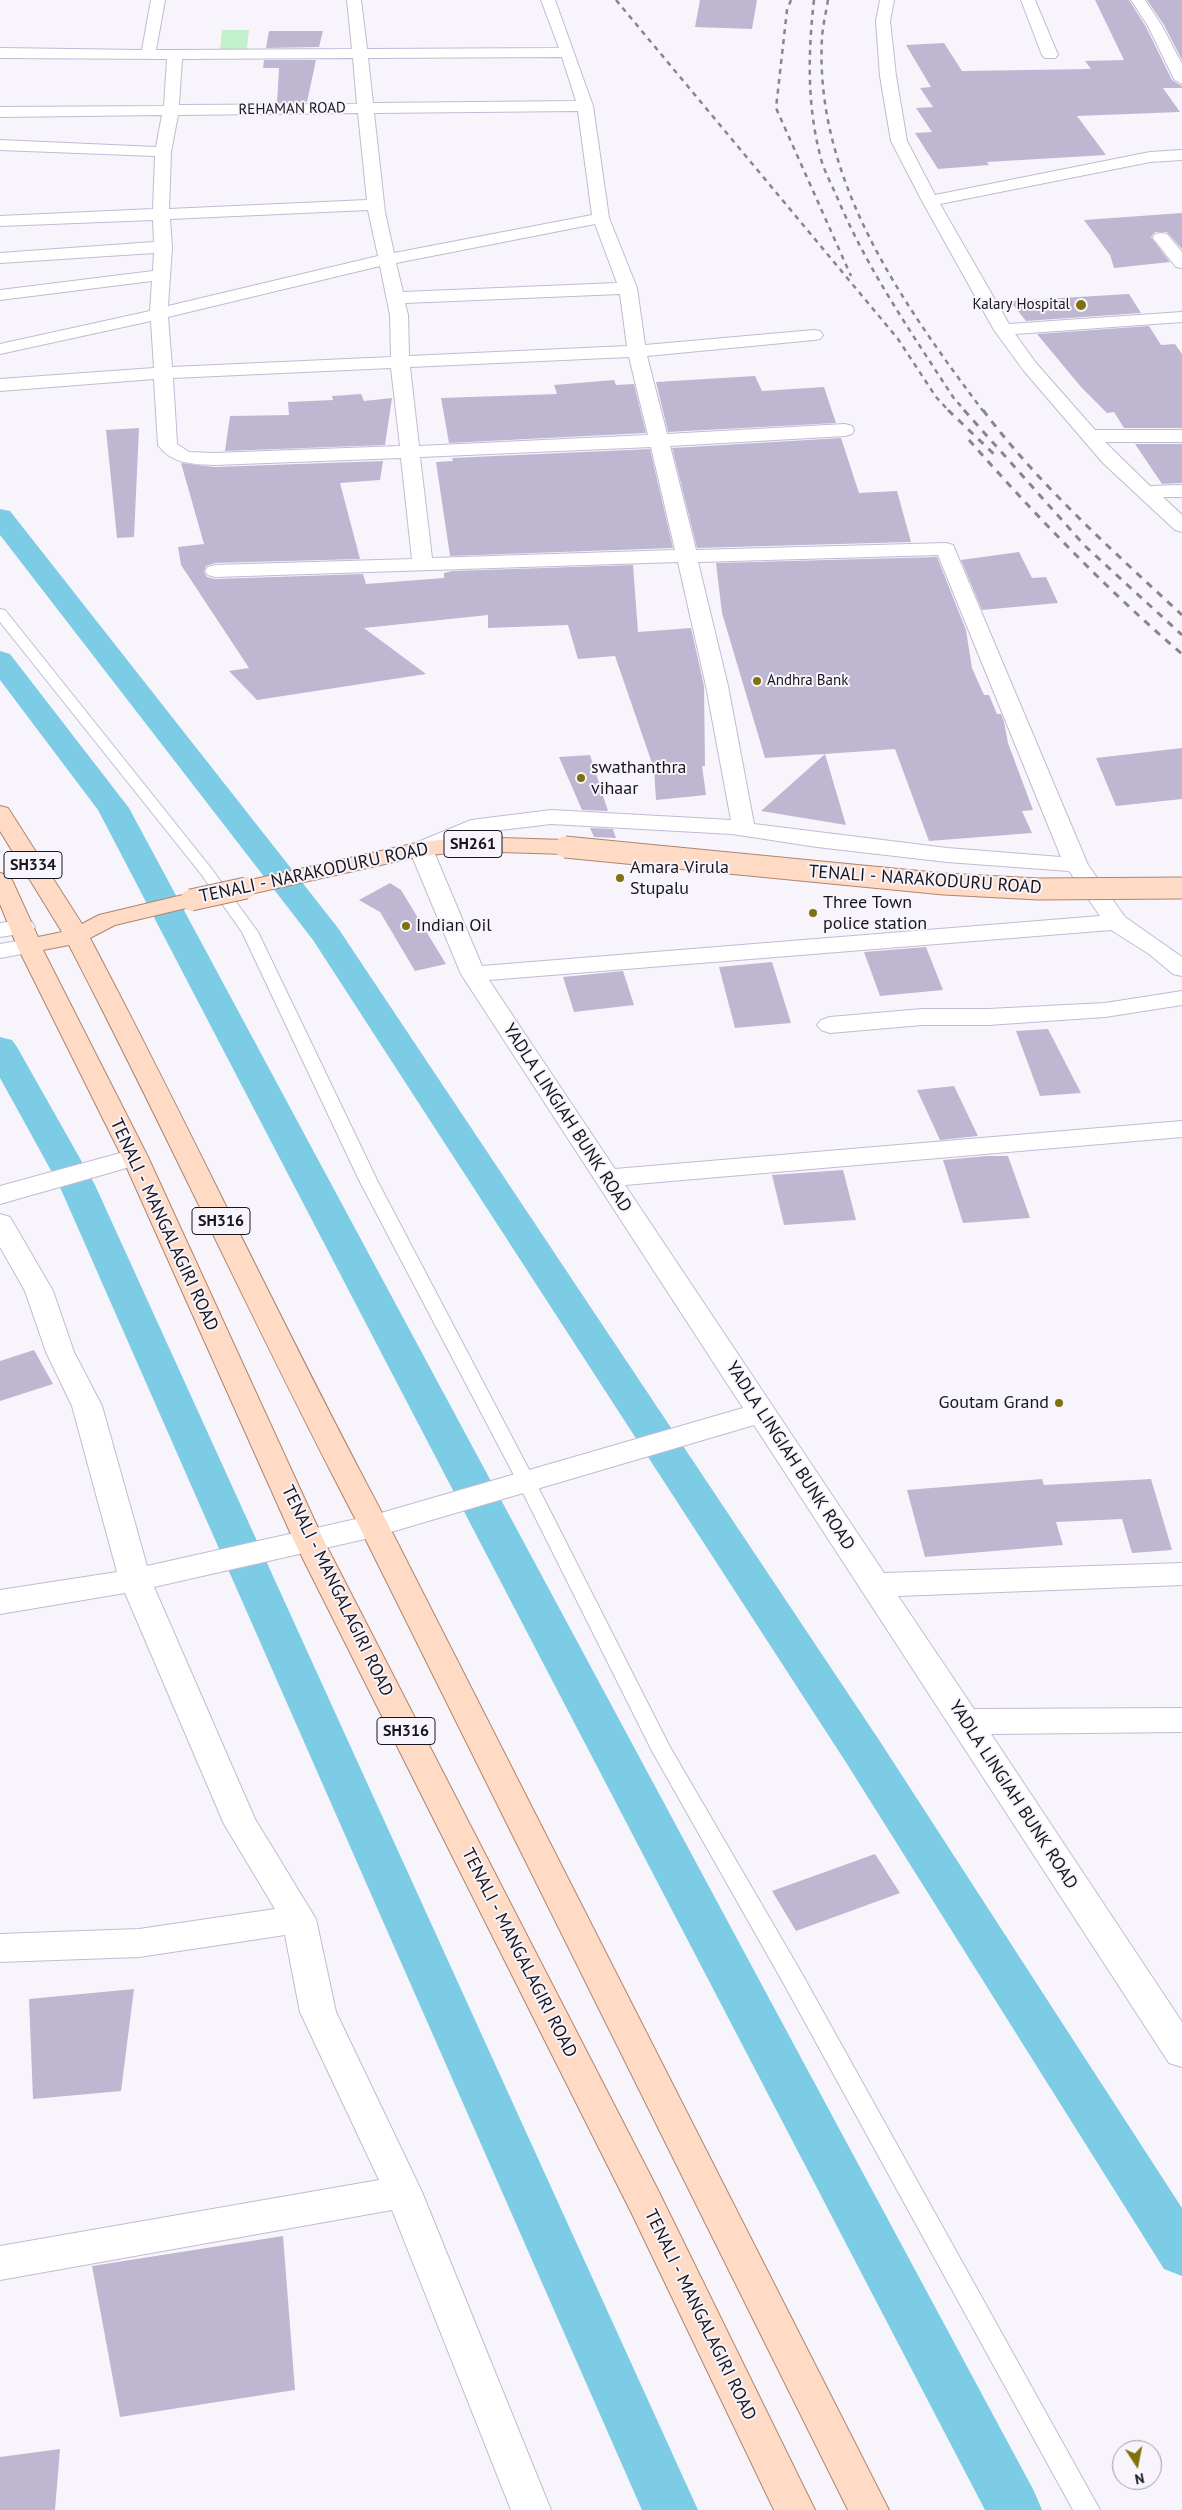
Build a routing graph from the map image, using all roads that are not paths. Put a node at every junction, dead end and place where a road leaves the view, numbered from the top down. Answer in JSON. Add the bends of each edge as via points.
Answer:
{"nodes":[{"id":1,"x":158,"y":0,"type":"edge"},
{"id":2,"x":354,"y":0,"type":"edge"},
{"id":3,"x":548,"y":0,"type":"edge"},
{"id":4,"x":887,"y":0,"type":"edge"},
{"id":5,"x":1028,"y":0,"type":"edge"},
{"id":6,"x":1138,"y":0,"type":"edge"},
{"id":7,"x":0,"y":52,"type":"edge"},
{"id":8,"x":361,"y":52,"type":"junction"},
{"id":9,"x":568,"y":52,"type":"junction"},
{"id":10,"x":147,"y":55,"type":"junction"},
{"id":11,"x":175,"y":55,"type":"junction"},
{"id":12,"x":1050,"y":55,"type":"dead end"},
{"id":13,"x":1181,"y":75,"type":"edge"},
{"id":14,"x":585,"y":106,"type":"junction"},
{"id":15,"x":366,"y":108,"type":"junction"},
{"id":16,"x":171,"y":110,"type":"junction"},
{"id":17,"x":0,"y":112,"type":"edge"},
{"id":18,"x":0,"y":145,"type":"edge"},
{"id":19,"x":163,"y":152,"type":"junction"},
{"id":20,"x":1182,"y":155,"type":"edge"},
{"id":21,"x":930,"y":201,"type":"junction"},
{"id":22,"x":376,"y":205,"type":"junction"},
{"id":23,"x":162,"y":213,"type":"junction"},
{"id":24,"x":601,"y":218,"type":"junction"},
{"id":25,"x":0,"y":221,"type":"edge"},
{"id":26,"x":1161,"y":238,"type":"dead end"},
{"id":27,"x":163,"y":247,"type":"junction"},
{"id":28,"x":0,"y":258,"type":"edge"},
{"id":29,"x":388,"y":258,"type":"junction"},
{"id":30,"x":1182,"y":263,"type":"edge"},
{"id":31,"x":162,"y":274,"type":"junction"},
{"id":32,"x":628,"y":288,"type":"junction"},
{"id":33,"x":0,"y":295,"type":"edge"},
{"id":34,"x":396,"y":298,"type":"junction"},
{"id":35,"x":159,"y":313,"type":"junction"},
{"id":36,"x":1182,"y":317,"type":"edge"},
{"id":37,"x":1004,"y":330,"type":"junction"},
{"id":38,"x":814,"y":335,"type":"dead end"},
{"id":39,"x":0,"y":349,"type":"edge"},
{"id":40,"x":637,"y":351,"type":"junction"},
{"id":41,"x":400,"y":363,"type":"junction"},
{"id":42,"x":162,"y":373,"type":"junction"},
{"id":43,"x":0,"y":385,"type":"edge"},
{"id":44,"x":845,"y":430,"type":"dead end"},
{"id":45,"x":1091,"y":436,"type":"junction"},
{"id":46,"x":1182,"y":436,"type":"edge"},
{"id":47,"x":659,"y":442,"type":"junction"},
{"id":48,"x":409,"y":452,"type":"junction"},
{"id":49,"x":1182,"y":491,"type":"edge"},
{"id":50,"x":1145,"y":492,"type":"junction"},
{"id":51,"x":1182,"y":526,"type":"edge"},
{"id":52,"x":687,"y":556,"type":"junction"},
{"id":53,"x":424,"y":564,"type":"junction"},
{"id":54,"x":216,"y":571,"type":"dead end"},
{"id":55,"x":0,"y":613,"type":"edge"},
{"id":56,"x":0,"y":813,"type":"edge"},
{"id":57,"x":744,"y":829,"type":"junction"},
{"id":58,"x":421,"y":849,"type":"junction"},
{"id":59,"x":1076,"y":865,"type":"junction"},
{"id":60,"x":0,"y":880,"type":"edge"},
{"id":61,"x":1182,"y":888,"type":"edge"},
{"id":62,"x":1116,"y":922,"type":"junction"},
{"id":63,"x":71,"y":926,"type":"junction"},
{"id":64,"x":13,"y":938,"type":"edge"},
{"id":65,"x":1182,"y":969,"type":"edge"},
{"id":66,"x":473,"y":974,"type":"junction"},
{"id":67,"x":1182,"y":998,"type":"edge"},
{"id":68,"x":830,"y":1026,"type":"dead end"},
{"id":69,"x":1182,"y":1129,"type":"edge"},
{"id":70,"x":135,"y":1157,"type":"junction"},
{"id":71,"x":607,"y":1178,"type":"junction"},
{"id":72,"x":3,"y":1194,"type":"edge"},
{"id":73,"x":0,"y":1222,"type":"edge"},
{"id":74,"x":761,"y":1413,"type":"junction"},
{"id":75,"x":526,"y":1481,"type":"junction"},
{"id":76,"x":374,"y":1526,"type":"junction"},
{"id":77,"x":309,"y":1541,"type":"junction"},
{"id":78,"x":1182,"y":1574,"type":"edge"},
{"id":79,"x":135,"y":1580,"type":"junction"},
{"id":80,"x":874,"y":1585,"type":"junction"},
{"id":81,"x":0,"y":1602,"type":"edge"},
{"id":82,"x":1182,"y":1720,"type":"edge"},
{"id":83,"x":965,"y":1722,"type":"junction"},
{"id":84,"x":299,"y":1919,"type":"junction"},
{"id":85,"x":0,"y":1948,"type":"edge"},
{"id":86,"x":1182,"y":2052,"type":"edge"},
{"id":87,"x":403,"y":2192,"type":"junction"},
{"id":88,"x":0,"y":2263,"type":"edge"},
{"id":89,"x":531,"y":2510,"type":"edge"},
{"id":90,"x":795,"y":2510,"type":"edge"},
{"id":91,"x":869,"y":2510,"type":"edge"},
{"id":92,"x":1087,"y":2510,"type":"edge"}],
"edges":[{"from":1,"to":10,"type":"street","via":[[152,43]]},
{"from":2,"to":8,"type":"street"},
{"from":3,"to":9,"type":"street"},
{"from":4,"to":21,"type":"street","via":[[883,21],[899,140]]},
{"from":5,"to":12,"type":"street"},
{"from":6,"to":13,"type":"street"},
{"from":7,"to":10,"type":"street"},
{"from":8,"to":9,"type":"street"},
{"from":8,"to":11,"type":"street"},
{"from":8,"to":15,"type":"street"},
{"from":9,"to":14,"type":"street"},
{"from":10,"to":11,"type":"street"},
{"from":11,"to":16,"type":"street"},
{"from":14,"to":15,"type":"street","name":"REHAMAN ROAD"},
{"from":14,"to":24,"type":"street"},
{"from":15,"to":16,"type":"street","name":"REHAMAN ROAD"},
{"from":15,"to":22,"type":"street"},
{"from":16,"to":17,"type":"street","name":"REHAMAN ROAD"},
{"from":16,"to":19,"type":"street"},
{"from":18,"to":19,"type":"street"},
{"from":19,"to":23,"type":"street"},
{"from":20,"to":21,"type":"street","via":[[1150,158]]},
{"from":21,"to":37,"type":"street"},
{"from":22,"to":23,"type":"street"},
{"from":22,"to":29,"type":"street"},
{"from":23,"to":25,"type":"street"},
{"from":23,"to":27,"type":"street"},
{"from":24,"to":29,"type":"street"},
{"from":24,"to":32,"type":"street"},
{"from":26,"to":30,"type":"street"},
{"from":27,"to":28,"type":"street"},
{"from":27,"to":31,"type":"street"},
{"from":29,"to":34,"type":"street"},
{"from":29,"to":35,"type":"street"},
{"from":31,"to":33,"type":"street"},
{"from":31,"to":35,"type":"street"},
{"from":32,"to":34,"type":"street"},
{"from":32,"to":40,"type":"street"},
{"from":34,"to":41,"type":"street"},
{"from":35,"to":39,"type":"street"},
{"from":35,"to":42,"type":"street"},
{"from":36,"to":37,"type":"street"},
{"from":37,"to":45,"type":"street","via":[[1030,367]]},
{"from":38,"to":40,"type":"street"},
{"from":40,"to":41,"type":"street"},
{"from":40,"to":47,"type":"street"},
{"from":41,"to":42,"type":"street"},
{"from":41,"to":48,"type":"street"},
{"from":42,"to":43,"type":"street"},
{"from":42,"to":48,"type":"street","via":[[168,445],[173,453],[186,458]]},
{"from":44,"to":47,"type":"street"},
{"from":45,"to":46,"type":"street"},
{"from":45,"to":50,"type":"street"},
{"from":47,"to":48,"type":"street"},
{"from":47,"to":52,"type":"street"},
{"from":48,"to":53,"type":"street"},
{"from":49,"to":50,"type":"street"},
{"from":50,"to":51,"type":"street"},
{"from":52,"to":53,"type":"street"},
{"from":52,"to":57,"type":"street"},
{"from":52,"to":59,"type":"street","via":[[946,549]]},
{"from":53,"to":54,"type":"street"},
{"from":55,"to":75,"type":"lane","via":[[206,871],[250,932],[368,1180]]},
{"from":56,"to":63,"type":"main road","number":"SH334"},
{"from":57,"to":58,"type":"street","via":[[551,817],[470,827]]},
{"from":57,"to":59,"type":"street","via":[[947,855]]},
{"from":58,"to":61,"type":"main road","name":"TENALI - NARAKODURU ROAD","number":"SH261","bridge":true,"via":[[478,844],[565,848],[944,884],[1038,889]]},
{"from":58,"to":63,"type":"main road","name":"TENALI - NARAKODURU ROAD","number":"SH261","bridge":true},
{"from":58,"to":66,"type":"street","name":"YADLA LINGIAH BUNK ROAD"},
{"from":59,"to":62,"type":"street"},
{"from":60,"to":64,"type":"main road","name":"TENALI - MANGALAGIRI ROAD","number":"SH334"},
{"from":62,"to":65,"type":"street"},
{"from":62,"to":66,"type":"street"},
{"from":63,"to":64,"type":"main road","name":"TENALI - NARAKODURU ROAD"},
{"from":63,"to":76,"type":"main road","number":"SH316"},
{"from":64,"to":70,"type":"main road","name":"TENALI - MANGALAGIRI ROAD","number":"SH316"},
{"from":66,"to":71,"type":"street","name":"YADLA LINGIAH BUNK ROAD"},
{"from":67,"to":68,"type":"street","via":[[1105,1010],[988,1017],[922,1017]]},
{"from":69,"to":71,"type":"street"},
{"from":70,"to":72,"type":"street"},
{"from":70,"to":77,"type":"main road","name":"TENALI - MANGALAGIRI ROAD","number":"SH316"},
{"from":71,"to":74,"type":"street","name":"YADLA LINGIAH BUNK ROAD"},
{"from":73,"to":79,"type":"street","via":[[39,1291],[60,1352],[87,1406]]},
{"from":74,"to":75,"type":"street"},
{"from":74,"to":80,"type":"street","name":"YADLA LINGIAH BUNK ROAD"},
{"from":75,"to":76,"type":"street"},
{"from":75,"to":92,"type":"lane","via":[[662,1751],[793,1979]]},
{"from":76,"to":77,"type":"street"},
{"from":76,"to":91,"type":"main road","number":"SH316"},
{"from":77,"to":79,"type":"street"},
{"from":77,"to":90,"type":"main road","name":"TENALI - MANGALAGIRI ROAD","number":"SH316","via":[[645,2202]]},
{"from":78,"to":80,"type":"street"},
{"from":79,"to":81,"type":"street"},
{"from":79,"to":84,"type":"street","via":[[241,1824]]},
{"from":80,"to":83,"type":"street","name":"YADLA LINGIAH BUNK ROAD"},
{"from":82,"to":83,"type":"street"},
{"from":83,"to":86,"type":"street","name":"YADLA LINGIAH BUNK ROAD"},
{"from":84,"to":85,"type":"street","via":[[139,1943]]},
{"from":84,"to":87,"type":"street","via":[[318,2012]]},
{"from":87,"to":88,"type":"street"},
{"from":87,"to":89,"type":"street"}]}
